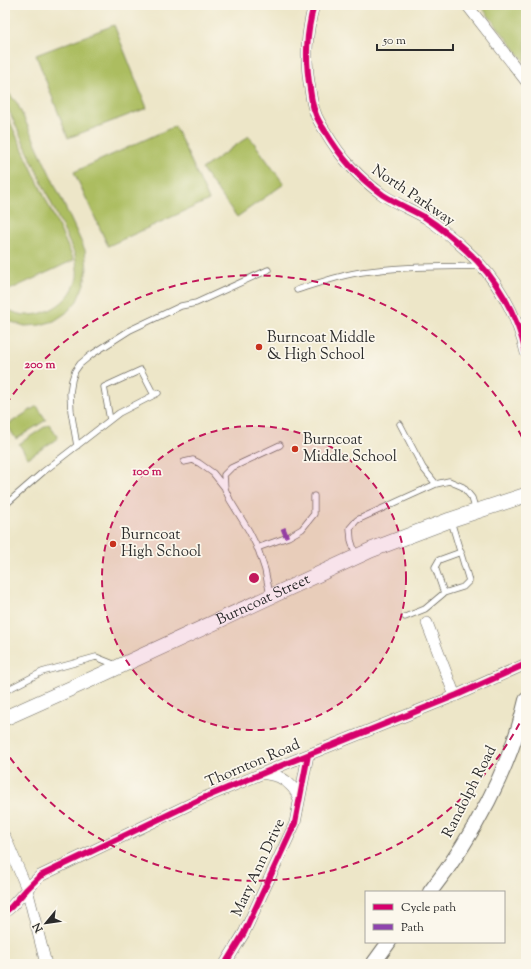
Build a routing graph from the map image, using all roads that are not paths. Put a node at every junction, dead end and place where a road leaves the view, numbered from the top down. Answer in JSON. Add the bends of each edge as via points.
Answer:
{"nodes":[{"id":1,"x":314,"y":5,"type":"edge"},
{"id":2,"x":468,"y":5,"type":"edge"},
{"id":3,"x":526,"y":81,"type":"edge"},
{"id":4,"x":482,"y":266,"type":"junction"},
{"id":5,"x":268,"y":270,"type":"dead end"},
{"id":6,"x":297,"y":290,"type":"dead end"},
{"id":7,"x":526,"y":353,"type":"edge"},
{"id":8,"x":110,"y":420,"type":"junction"},
{"id":9,"x":400,"y":424,"type":"dead end"},
{"id":10,"x":280,"y":444,"type":"dead end"},
{"id":11,"x":77,"y":446,"type":"junction"},
{"id":12,"x":184,"y":462,"type":"dead end"},
{"id":13,"x":436,"y":484,"type":"junction"},
{"id":14,"x":225,"y":489,"type":"junction"},
{"id":15,"x":526,"y":495,"type":"edge"},
{"id":16,"x":314,"y":496,"type":"dead end"},
{"id":17,"x":5,"y":505,"type":"edge"},
{"id":18,"x":476,"y":512,"type":"junction"},
{"id":19,"x":450,"y":520,"type":"junction"},
{"id":20,"x":257,"y":548,"type":"junction"},
{"id":21,"x":461,"y":552,"type":"junction"},
{"id":22,"x":356,"y":556,"type":"junction"},
{"id":23,"x":444,"y":593,"type":"junction"},
{"id":24,"x":271,"y":597,"type":"junction"},
{"id":25,"x":405,"y":617,"type":"dead end"},
{"id":26,"x":428,"y":623,"type":"dead end"},
{"id":27,"x":526,"y":664,"type":"edge"},
{"id":28,"x":120,"y":667,"type":"junction"},
{"id":29,"x":5,"y":691,"type":"edge"},
{"id":30,"x":455,"y":696,"type":"junction"},
{"id":31,"x":526,"y":700,"type":"edge"},
{"id":32,"x":7,"y":715,"type":"edge"},
{"id":33,"x":308,"y":755,"type":"junction"},
{"id":34,"x":263,"y":773,"type":"junction"},
{"id":35,"x":299,"y":801,"type":"junction"},
{"id":36,"x":5,"y":837,"type":"edge"},
{"id":37,"x":27,"y":889,"type":"junction"},
{"id":38,"x":431,"y":891,"type":"edge"},
{"id":39,"x":5,"y":912,"type":"edge"},
{"id":40,"x":388,"y":943,"type":"edge"},
{"id":41,"x":46,"y":964,"type":"edge"},
{"id":42,"x":225,"y":964,"type":"edge"},
{"id":43,"x":373,"y":964,"type":"edge"}],
"edges":[{"from":1,"to":4,"type":"street","name":"North Parkway","via":[[307,43],[308,76],[315,112],[330,139],[361,178],[385,196],[433,223],[467,250]]},
{"from":2,"to":3,"type":"street"},
{"from":4,"to":6,"type":"lane","via":[[397,268],[361,272]]},
{"from":4,"to":7,"type":"street","name":"North Parkway","via":[[493,279],[518,325]]},
{"from":5,"to":11,"type":"lane","via":[[130,330],[80,364],[75,371],[70,393]]},
{"from":8,"to":8,"type":"lane","via":[[156,394],[141,370],[104,387]]},
{"from":8,"to":11,"type":"lane"},
{"from":9,"to":13,"type":"lane","via":[[423,468]]},
{"from":10,"to":14,"type":"lane","via":[[231,468],[224,475]]},
{"from":11,"to":17,"type":"lane"},
{"from":12,"to":14,"type":"lane","via":[[193,460],[199,463],[213,473]]},
{"from":13,"to":18,"type":"lane","via":[[449,481],[463,487],[472,498]]},
{"from":13,"to":22,"type":"lane","via":[[357,520],[350,528]]},
{"from":14,"to":20,"type":"lane"},
{"from":15,"to":18,"type":"main road","name":"Burncoat Street"},
{"from":16,"to":20,"type":"lane","via":[[314,514],[302,529]]},
{"from":18,"to":19,"type":"main road","name":"Burncoat Street"},
{"from":19,"to":21,"type":"lane"},
{"from":19,"to":22,"type":"main road","name":"Burncoat Street"},
{"from":20,"to":24,"type":"lane"},
{"from":21,"to":23,"type":"lane","via":[[469,581],[463,587]]},
{"from":21,"to":23,"type":"lane","via":[[438,560],[436,567]]},
{"from":22,"to":24,"type":"main road","name":"Burncoat Street"},
{"from":23,"to":25,"type":"lane","via":[[425,609]]},
{"from":24,"to":28,"type":"main road","name":"Burncoat Street"},
{"from":26,"to":30,"type":"street"},
{"from":27,"to":30,"type":"street","name":"Thornton Road"},
{"from":28,"to":29,"type":"lane","via":[[96,657],[42,672]]},
{"from":28,"to":32,"type":"main road","name":"Burncoat Street"},
{"from":30,"to":33,"type":"street","name":"Thornton Road"},
{"from":31,"to":38,"type":"street","name":"Randolph Road","via":[[509,753],[491,795],[469,835]]},
{"from":33,"to":34,"type":"street","name":"Thornton Road"},
{"from":33,"to":35,"type":"street","name":"Mary Ann Drive"},
{"from":34,"to":35,"type":"street","via":[[286,781],[299,796]]},
{"from":34,"to":37,"type":"street","name":"Thornton Road","via":[[201,799],[40,876]]},
{"from":35,"to":42,"type":"street","name":"Mary Ann Drive","via":[[295,823],[244,933]]},
{"from":36,"to":37,"type":"street"},
{"from":37,"to":39,"type":"street","name":"Thornton Road"},
{"from":37,"to":41,"type":"street"},
{"from":40,"to":43,"type":"street"}]}
